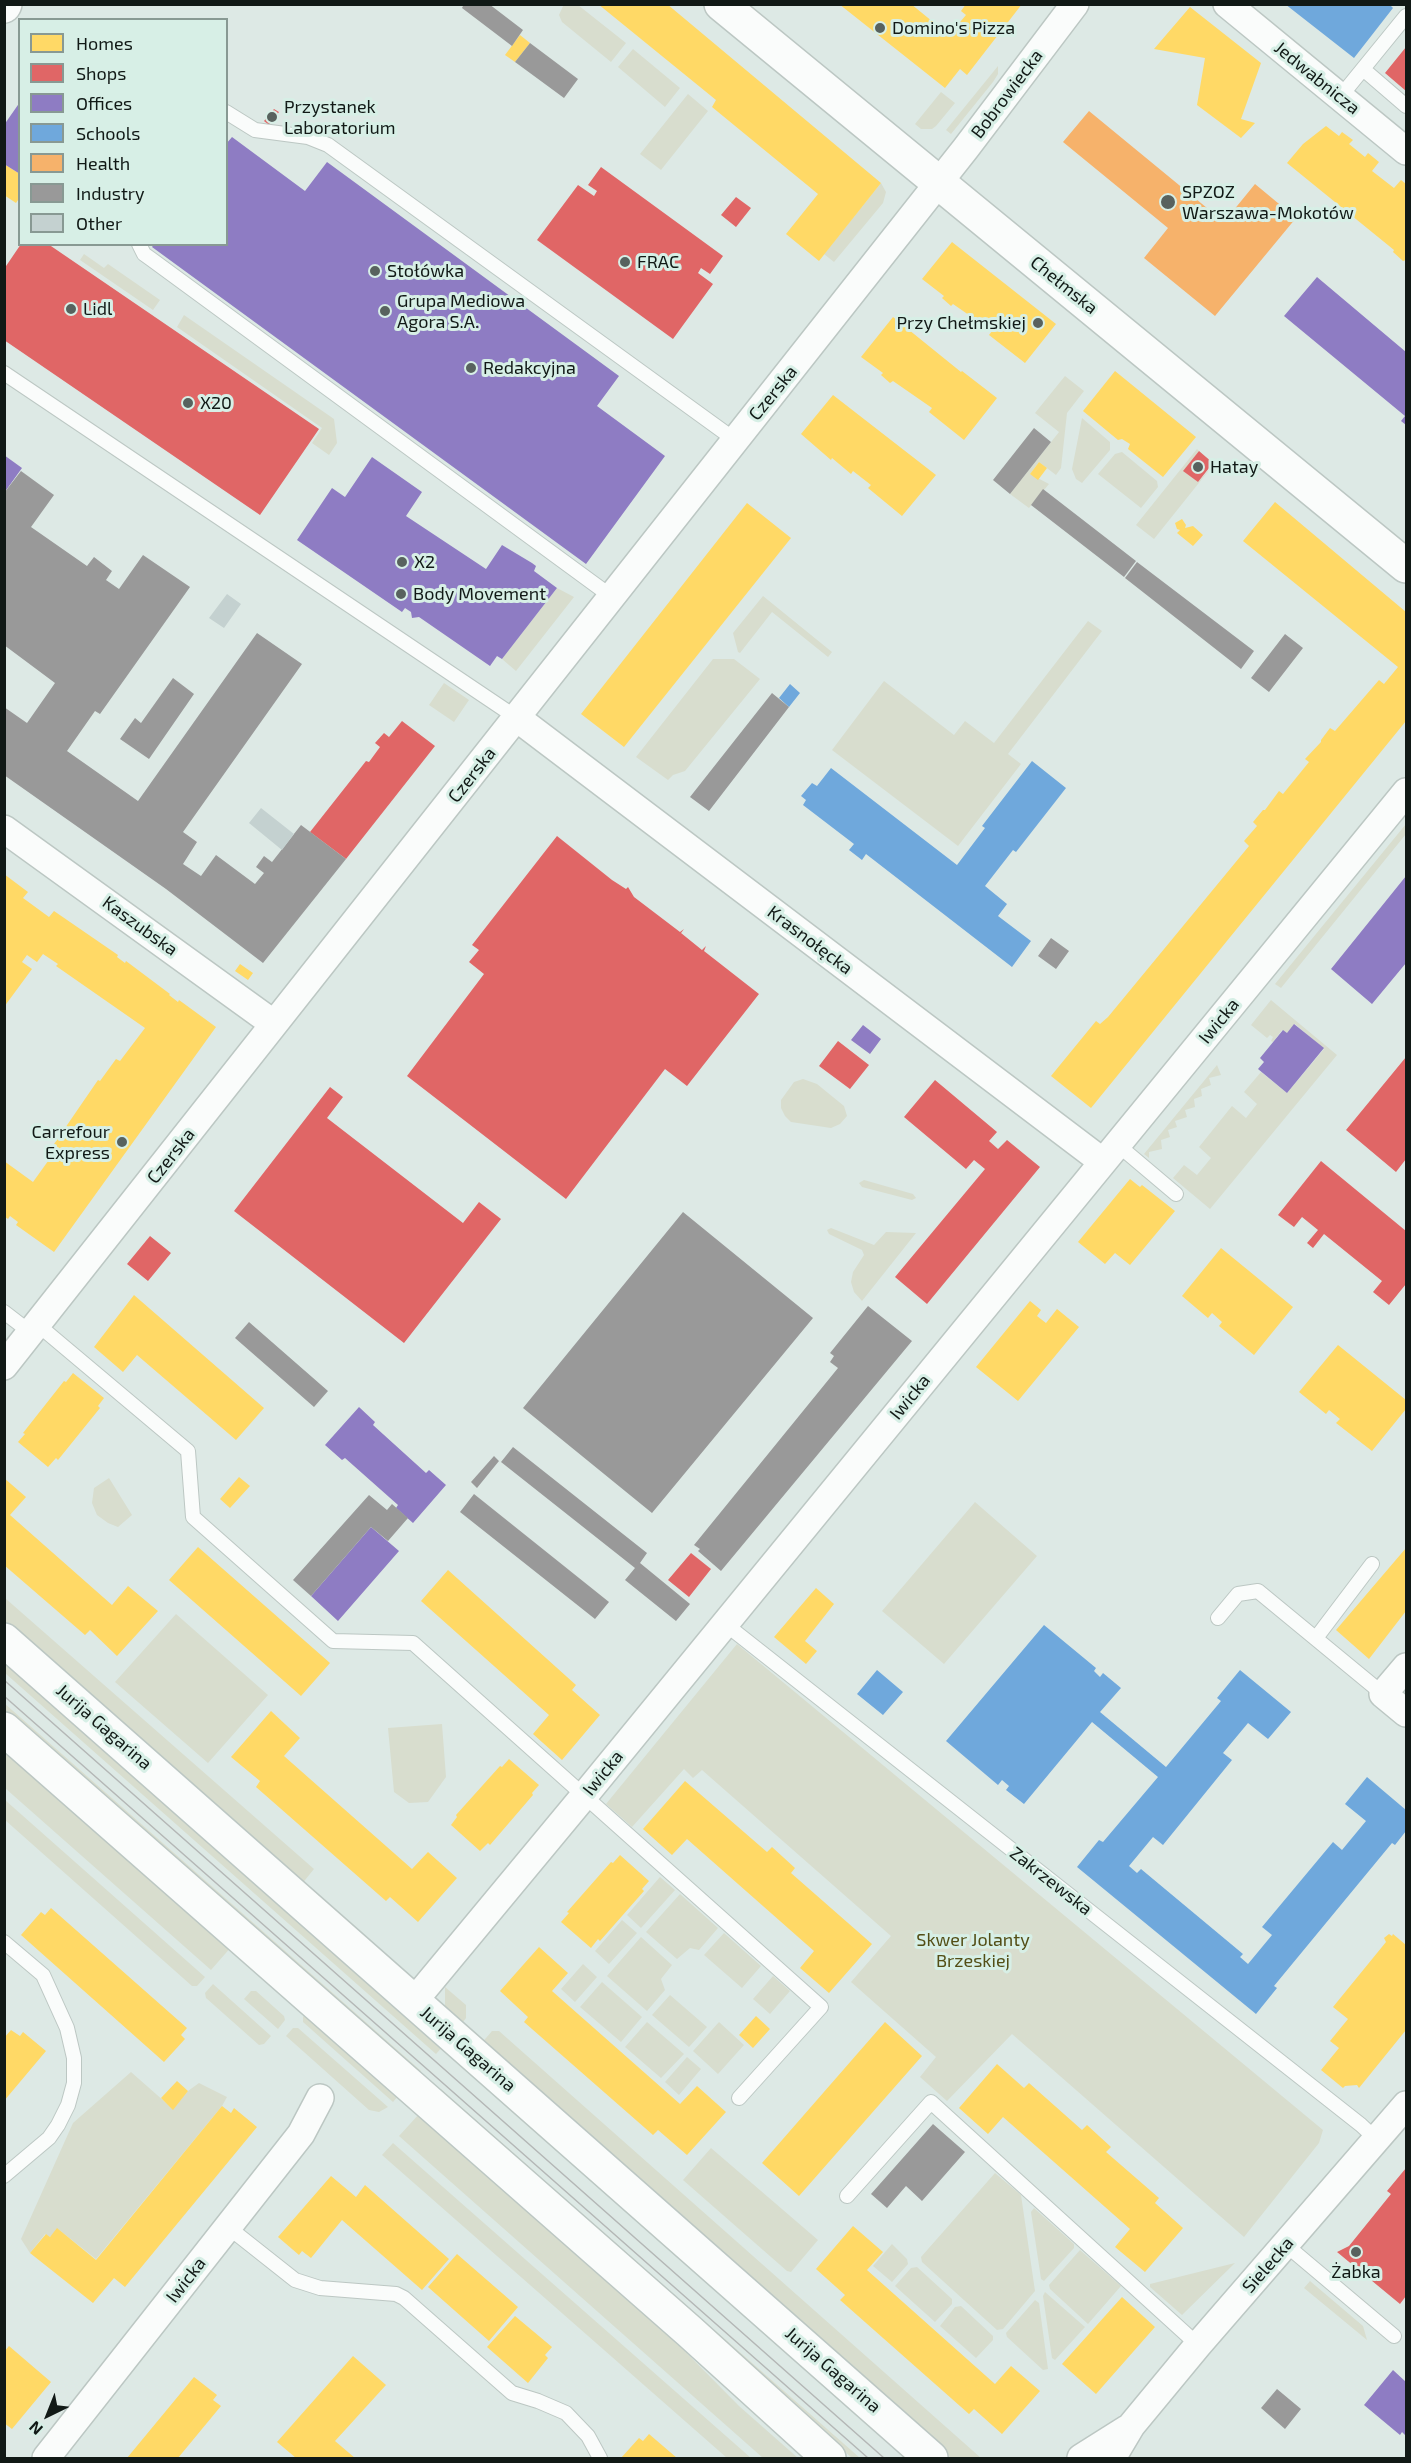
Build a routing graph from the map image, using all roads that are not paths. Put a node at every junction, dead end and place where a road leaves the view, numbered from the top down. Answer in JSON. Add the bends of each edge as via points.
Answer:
{"nodes":[{"id":1,"x":721,"y":4,"type":"edge"},
{"id":2,"x":1075,"y":4,"type":"edge"},
{"id":3,"x":1227,"y":4,"type":"edge"},
{"id":4,"x":1407,"y":16,"type":"edge"},
{"id":5,"x":1363,"y":69,"type":"junction"},
{"id":6,"x":1340,"y":97,"type":"junction"},
{"id":7,"x":1407,"y":106,"type":"edge"},
{"id":8,"x":228,"y":113,"type":"edge"},
{"id":9,"x":1407,"y":151,"type":"edge"},
{"id":10,"x":938,"y":183,"type":"junction"},
{"id":11,"x":140,"y":246,"type":"edge"},
{"id":12,"x":4,"y":373,"type":"edge"},
{"id":13,"x":735,"y":440,"type":"junction"},
{"id":14,"x":1407,"y":566,"type":"edge"},
{"id":15,"x":612,"y":597,"type":"junction"},
{"id":16,"x":517,"y":718,"type":"junction"},
{"id":17,"x":1407,"y":792,"type":"edge"},
{"id":18,"x":4,"y":829,"type":"edge"},
{"id":19,"x":274,"y":1024,"type":"junction"},
{"id":20,"x":1110,"y":1154,"type":"junction"},
{"id":21,"x":1176,"y":1194,"type":"dead end"},
{"id":22,"x":4,"y":1312,"type":"edge"},
{"id":23,"x":34,"y":1328,"type":"junction"},
{"id":24,"x":4,"y":1366,"type":"edge"},
{"id":25,"x":1372,"y":1564,"type":"dead end"},
{"id":26,"x":1218,"y":1618,"type":"dead end"},
{"id":27,"x":724,"y":1623,"type":"junction"},
{"id":28,"x":1316,"y":1638,"type":"junction"},
{"id":29,"x":4,"y":1640,"type":"edge"},
{"id":30,"x":1407,"y":1666,"type":"edge"},
{"id":31,"x":1383,"y":1694,"type":"junction"},
{"id":32,"x":1407,"y":1713,"type":"edge"},
{"id":33,"x":4,"y":1729,"type":"edge"},
{"id":34,"x":584,"y":1796,"type":"junction"},
{"id":35,"x":4,"y":1942,"type":"edge"},
{"id":36,"x":414,"y":2001,"type":"junction"},
{"id":37,"x":320,"y":2098,"type":"dead end"},
{"id":38,"x":739,"y":2098,"type":"dead end"},
{"id":39,"x":1407,"y":2105,"type":"edge"},
{"id":40,"x":1377,"y":2140,"type":"junction"},
{"id":41,"x":4,"y":2176,"type":"edge"},
{"id":42,"x":847,"y":2196,"type":"dead end"},
{"id":43,"x":228,"y":2227,"type":"junction"},
{"id":44,"x":1286,"y":2245,"type":"junction"},
{"id":45,"x":1394,"y":2336,"type":"dead end"},
{"id":46,"x":1198,"y":2345,"type":"junction"},
{"id":47,"x":1131,"y":2427,"type":"junction"},
{"id":48,"x":46,"y":2458,"type":"edge"},
{"id":49,"x":600,"y":2458,"type":"edge"},
{"id":50,"x":829,"y":2458,"type":"edge"},
{"id":51,"x":931,"y":2458,"type":"edge"},
{"id":52,"x":1081,"y":2458,"type":"edge"},
{"id":53,"x":1112,"y":2458,"type":"edge"}],
"edges":[{"from":1,"to":10,"type":"main road","name":"Chełmska"},
{"from":2,"to":10,"type":"street","name":"Bobrowiecka"},
{"from":3,"to":6,"type":"street","name":"Jedwabnicza"},
{"from":4,"to":5,"type":"lane"},
{"from":5,"to":6,"type":"lane"},
{"from":5,"to":7,"type":"lane"},
{"from":6,"to":9,"type":"street","name":"Jedwabnicza"},
{"from":8,"to":13,"type":"lane","via":[[255,130],[308,136],[328,145]]},
{"from":10,"to":13,"type":"street","name":"Czerska"},
{"from":10,"to":14,"type":"main road","name":"Chełmska"},
{"from":11,"to":15,"type":"lane","via":[[144,254]]},
{"from":12,"to":16,"type":"lane"},
{"from":13,"to":15,"type":"street","name":"Czerska"},
{"from":15,"to":16,"type":"street","name":"Czerska"},
{"from":16,"to":19,"type":"street","name":"Czerska"},
{"from":16,"to":20,"type":"street","name":"Krasnołęcka"},
{"from":17,"to":20,"type":"street","name":"Iwicka"},
{"from":18,"to":19,"type":"street","name":"Kaszubska"},
{"from":19,"to":23,"type":"street","name":"Czerska"},
{"from":20,"to":21,"type":"lane"},
{"from":20,"to":27,"type":"street","name":"Iwicka"},
{"from":22,"to":23,"type":"lane"},
{"from":23,"to":24,"type":"street","name":"Czerska"},
{"from":23,"to":34,"type":"lane","via":[[188,1451],[193,1517],[333,1641],[412,1643]]},
{"from":25,"to":28,"type":"lane"},
{"from":26,"to":28,"type":"lane","via":[[1238,1594],[1258,1591]]},
{"from":27,"to":34,"type":"street","name":"Iwicka"},
{"from":27,"to":40,"type":"lane","name":"Zakrzewska"},
{"from":28,"to":31,"type":"lane"},
{"from":29,"to":36,"type":"main road","name":"Jurija Gagarina"},
{"from":30,"to":31,"type":"street"},
{"from":31,"to":32,"type":"street"},
{"from":33,"to":50,"type":"main road"},
{"from":34,"to":36,"type":"street","name":"Iwicka"},
{"from":34,"to":38,"type":"lane","via":[[821,2007]]},
{"from":35,"to":41,"type":"lane","via":[[43,1975],[67,2028],[74,2058],[74,2084],[58,2126]]},
{"from":36,"to":51,"type":"main road","name":"Jurija Gagarina"},
{"from":37,"to":43,"type":"street","name":"Iwicka","via":[[301,2134]]},
{"from":39,"to":40,"type":"street","name":"Sielecka"},
{"from":40,"to":44,"type":"street","name":"Sielecka"},
{"from":42,"to":46,"type":"lane","via":[[931,2102]]},
{"from":43,"to":48,"type":"street","name":"Iwicka"},
{"from":43,"to":49,"type":"lane","via":[[295,2280],[320,2288],[396,2294],[404,2298],[512,2393],[566,2413],[588,2436]]},
{"from":44,"to":45,"type":"lane"},
{"from":44,"to":46,"type":"street","name":"Sielecka"},
{"from":46,"to":47,"type":"street","name":"Sielecka"},
{"from":47,"to":52,"type":"street","name":"Sielecka"},
{"from":47,"to":53,"type":"street","name":"Sielecka"}]}
